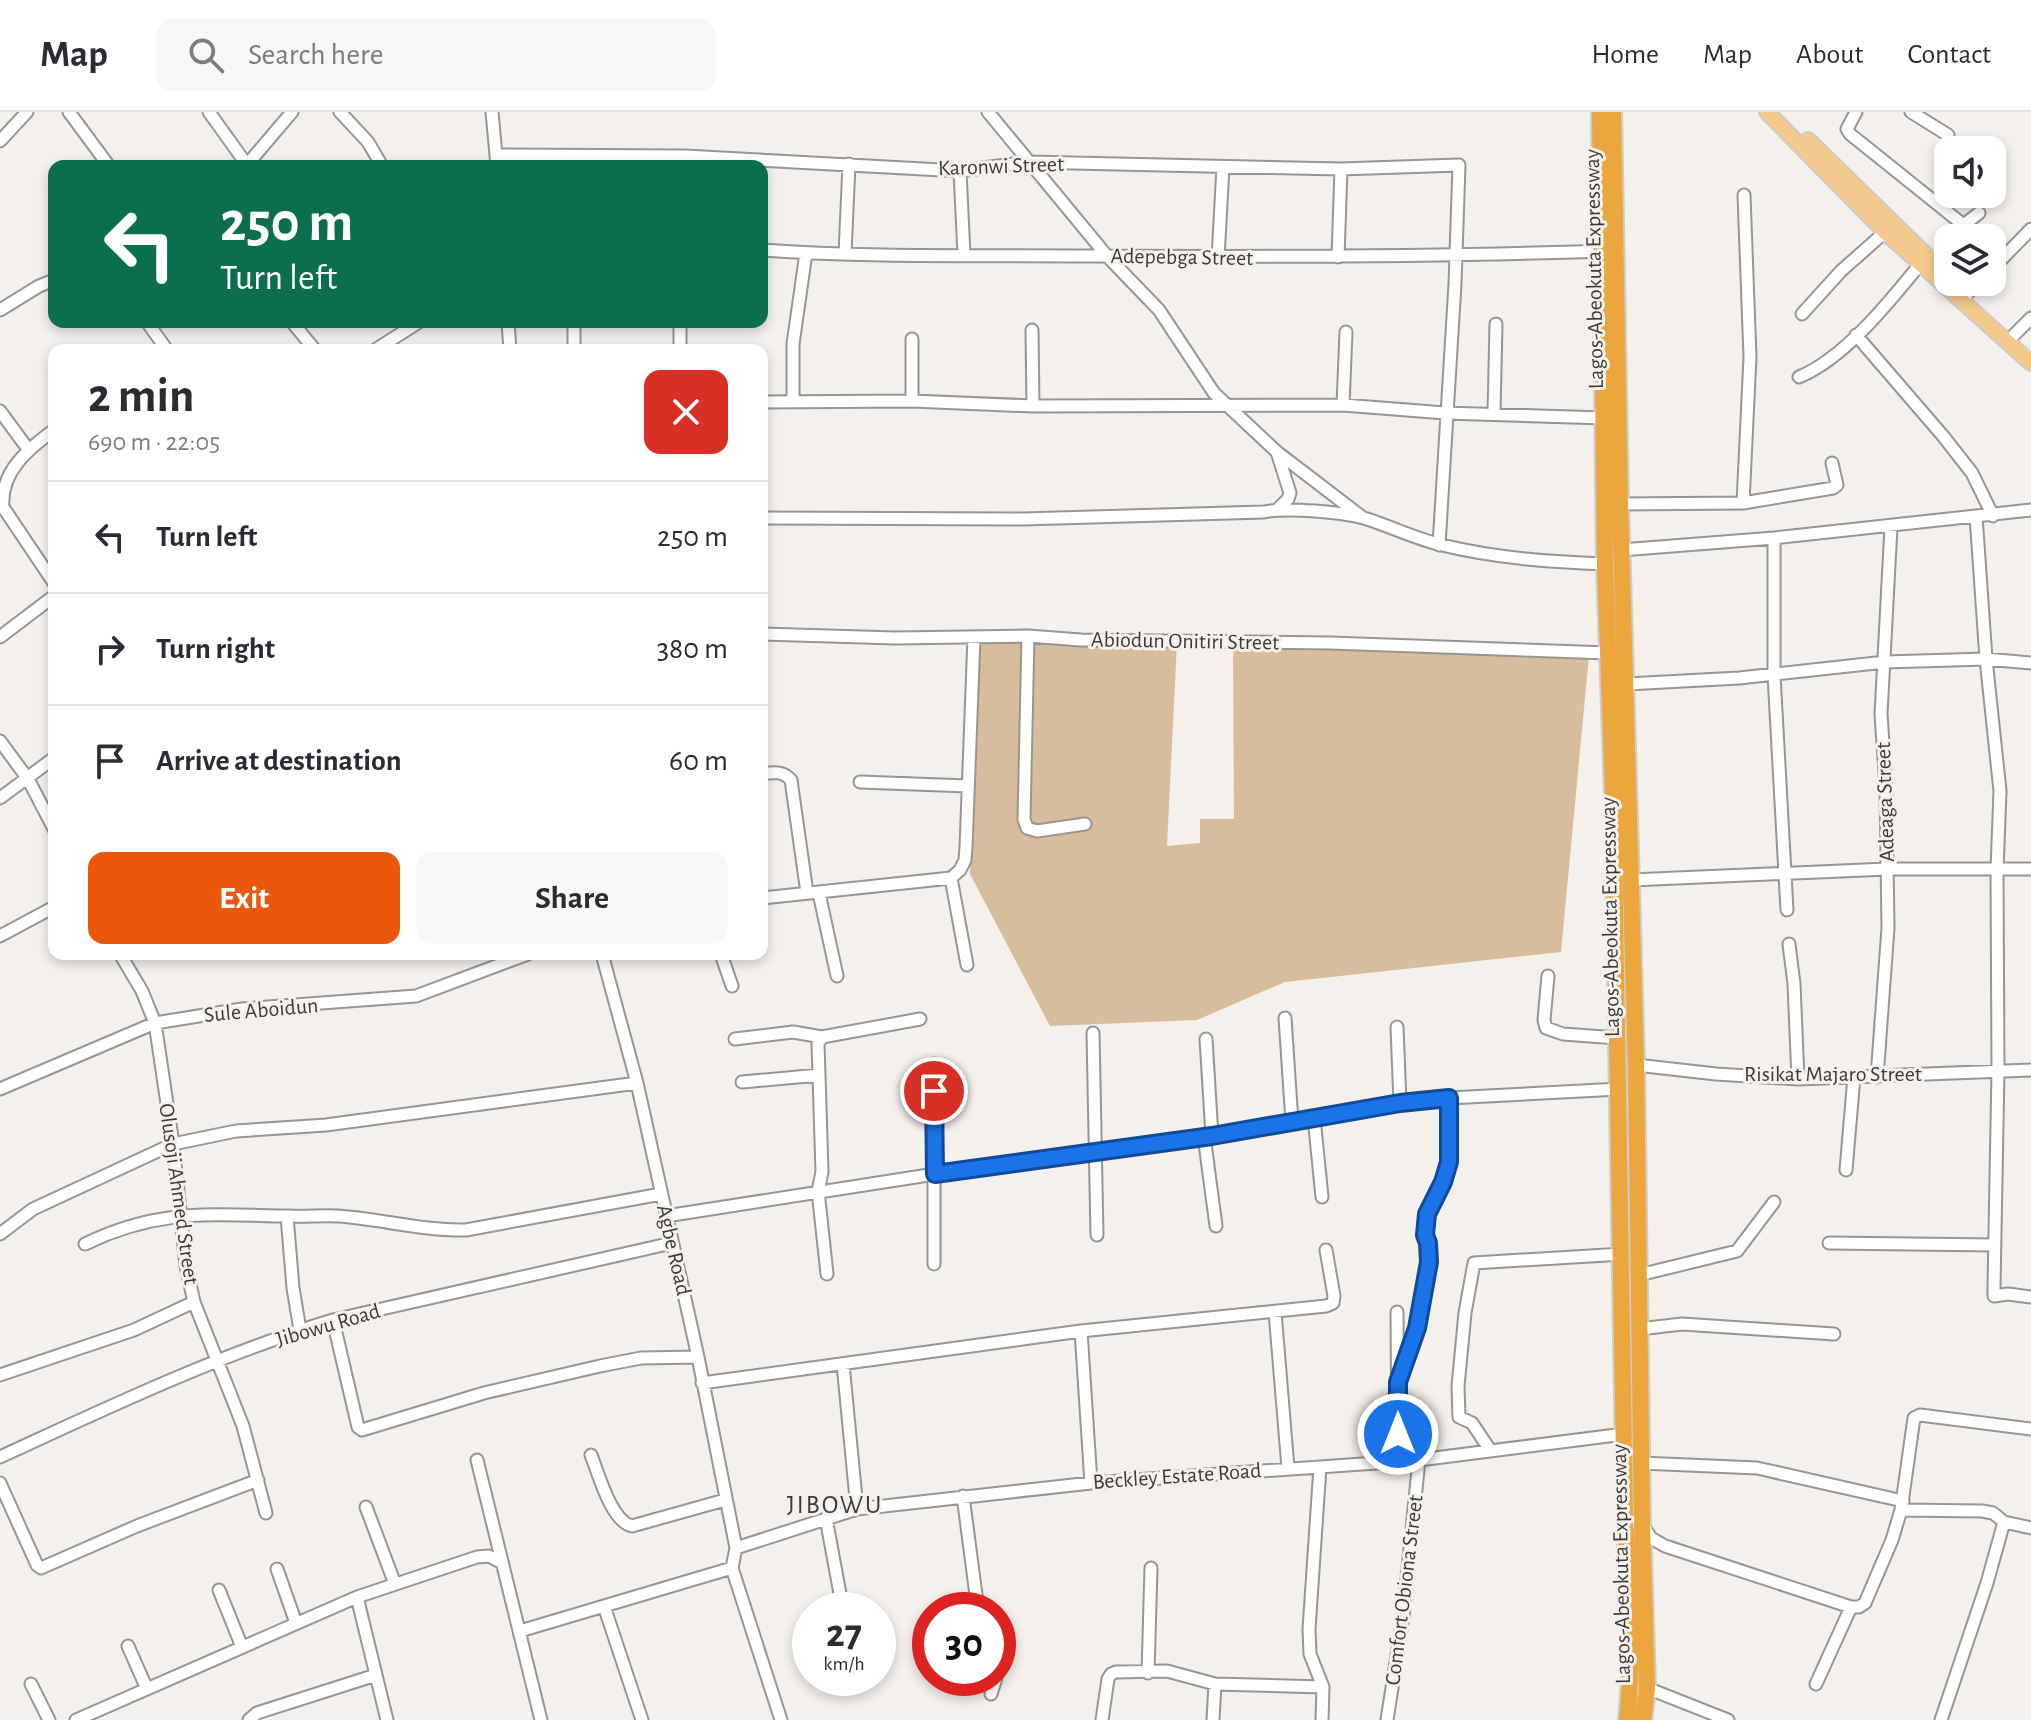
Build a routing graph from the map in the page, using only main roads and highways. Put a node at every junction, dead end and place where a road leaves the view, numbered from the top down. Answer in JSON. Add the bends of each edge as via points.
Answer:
{"nodes":[{"id":1,"x":1594,"y":112,"type":"edge"},
{"id":2,"x":1600,"y":112,"type":"edge"},
{"id":3,"x":1613,"y":112,"type":"edge"},
{"id":4,"x":1620,"y":112,"type":"edge"},
{"id":5,"x":1767,"y":112,"type":"edge"},
{"id":6,"x":1780,"y":112,"type":"edge"},
{"id":7,"x":1608,"y":182,"type":"junction"},
{"id":8,"x":1934,"y":263,"type":"edge"},
{"id":9,"x":1964,"y":297,"type":"junction"},
{"id":10,"x":2031,"y":350,"type":"edge"},
{"id":11,"x":2031,"y":363,"type":"edge"},
{"id":12,"x":1634,"y":1522,"type":"junction"},
{"id":13,"x":1627,"y":1720,"type":"edge"},
{"id":14,"x":1643,"y":1720,"type":"edge"}],
"edges":[{"from":1,"to":7,"type":"main road"},
{"from":2,"to":7,"type":"highway","name":"Lagos-Abeokuta Expressway"},
{"from":3,"to":7,"type":"highway","name":"Lagos-Abeokuta Expressway"},
{"from":4,"to":7,"type":"main road"},
{"from":5,"to":9,"type":"main road","via":[[1885,232]]},
{"from":6,"to":8,"type":"main road"},
{"from":7,"to":12,"type":"highway","name":"Lagos-Abeokuta Expressway","via":[[1636,1065],[1641,1463]]},
{"from":7,"to":12,"type":"highway","name":"Lagos-Abeokuta Expressway","via":[[1602,251],[1605,564],[1624,1434]]},
{"from":9,"to":10,"type":"main road"},
{"from":9,"to":11,"type":"main road"},
{"from":12,"to":13,"type":"highway","name":"Lagos-Abeokuta Expressway"},
{"from":12,"to":14,"type":"highway","name":"Lagos-Abeokuta Expressway","via":[[1647,1688]]}]}
